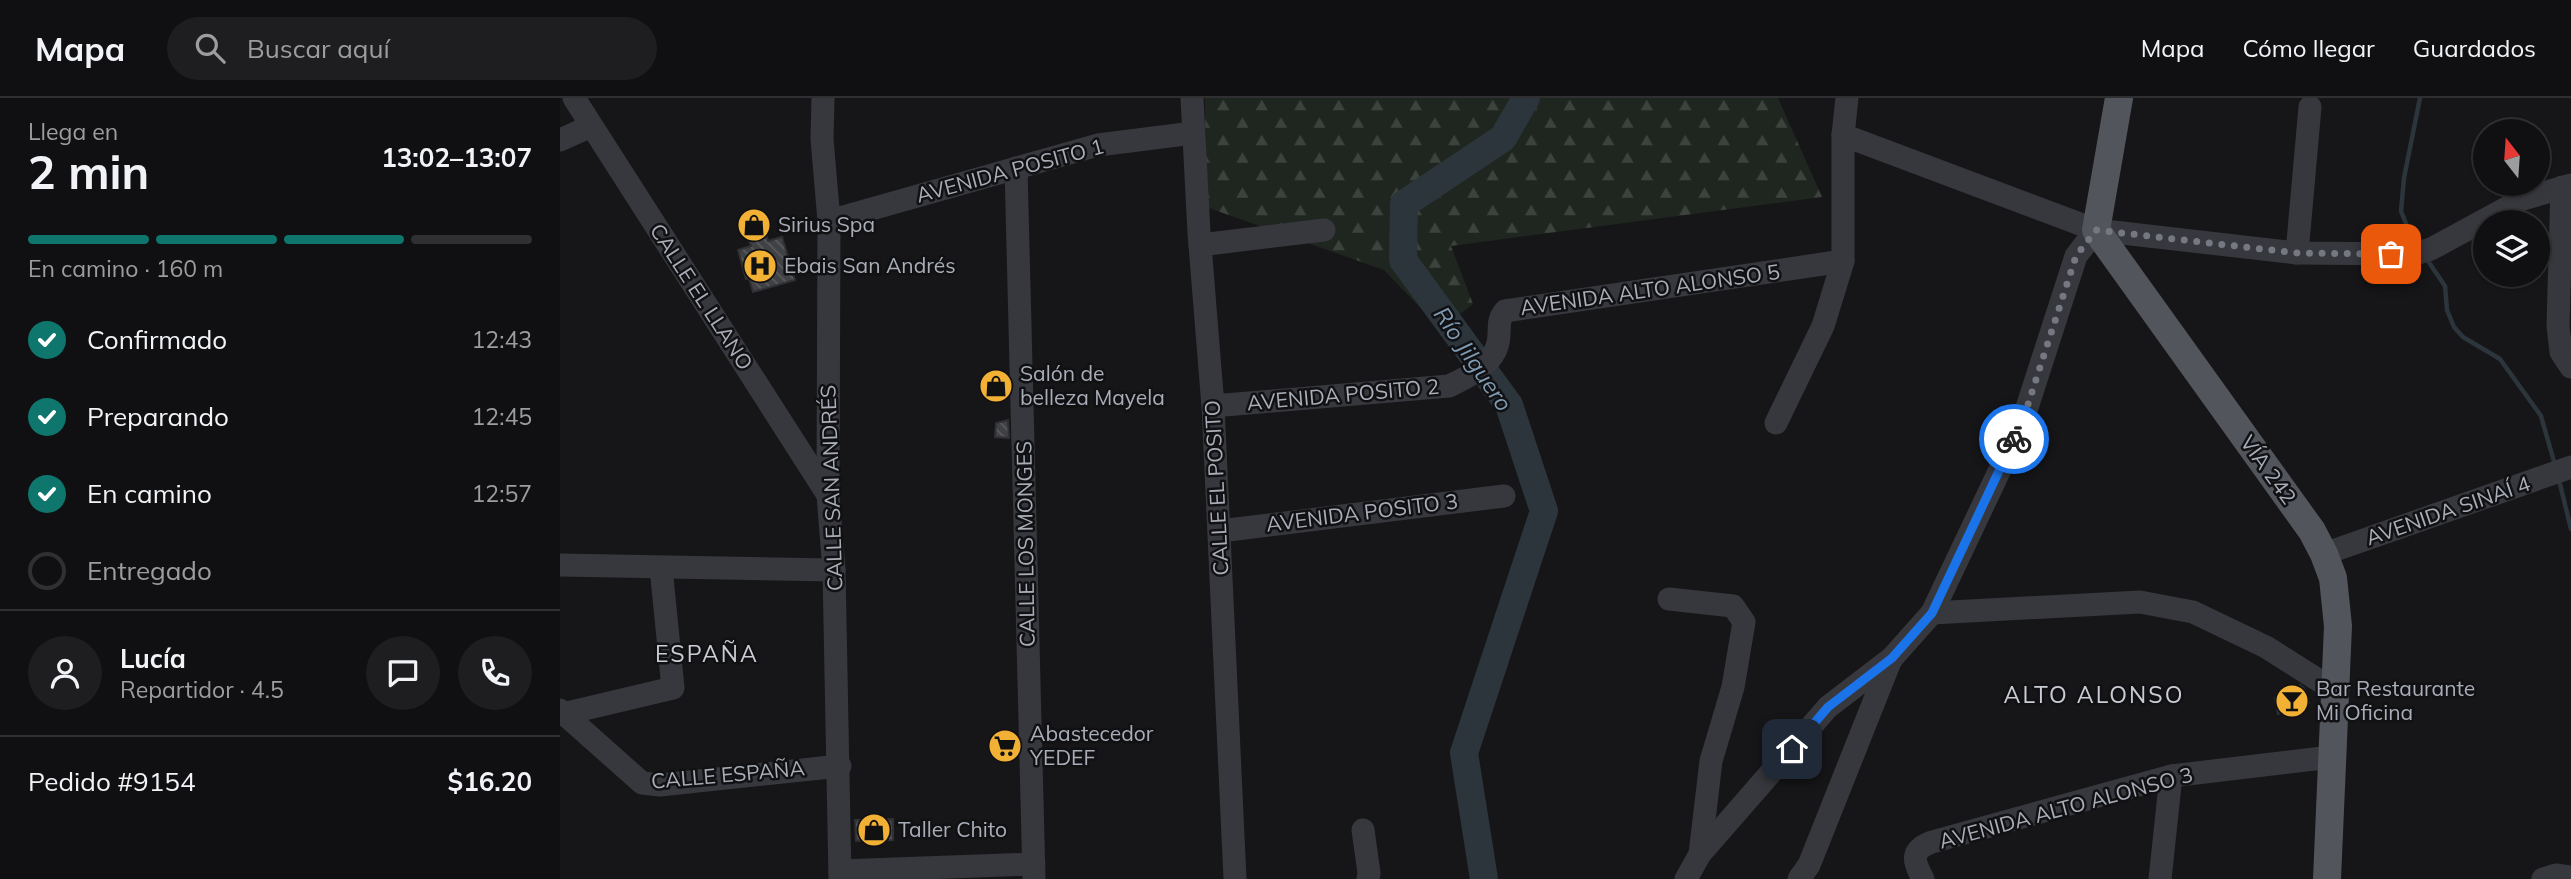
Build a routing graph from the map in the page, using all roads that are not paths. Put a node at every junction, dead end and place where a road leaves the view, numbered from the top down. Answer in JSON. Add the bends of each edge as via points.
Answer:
{"nodes":[{"id":1,"x":574,"y":98,"type":"edge"},
{"id":2,"x":823,"y":98,"type":"edge"},
{"id":3,"x":1192,"y":98,"type":"edge"},
{"id":4,"x":1847,"y":98,"type":"edge"},
{"id":5,"x":2119,"y":98,"type":"edge"},
{"id":6,"x":2310,"y":107,"type":"dead end"},
{"id":7,"x":591,"y":127,"type":"junction"},
{"id":8,"x":1193,"y":133,"type":"junction"},
{"id":9,"x":1843,"y":135,"type":"junction"},
{"id":10,"x":560,"y":140,"type":"edge"},
{"id":11,"x":1016,"y":168,"type":"junction"},
{"id":12,"x":2566,"y":186,"type":"edge"},
{"id":13,"x":829,"y":221,"type":"junction"},
{"id":14,"x":1324,"y":230,"type":"dead end"},
{"id":15,"x":2096,"y":230,"type":"junction"},
{"id":16,"x":1200,"y":245,"type":"junction"},
{"id":17,"x":2297,"y":253,"type":"junction"},
{"id":18,"x":1843,"y":261,"type":"junction"},
{"id":19,"x":1492,"y":358,"type":"joint"},
{"id":20,"x":2571,"y":367,"type":"edge"},
{"id":21,"x":1213,"y":406,"type":"junction"},
{"id":22,"x":1776,"y":424,"type":"dead end"},
{"id":23,"x":2571,"y":467,"type":"edge"},
{"id":24,"x":828,"y":495,"type":"junction"},
{"id":25,"x":1504,"y":496,"type":"dead end"},
{"id":26,"x":1220,"y":531,"type":"junction"},
{"id":27,"x":2324,"y":554,"type":"junction"},
{"id":28,"x":560,"y":565,"type":"edge"},
{"id":29,"x":661,"y":568,"type":"junction"},
{"id":30,"x":834,"y":570,"type":"junction"},
{"id":31,"x":1669,"y":599,"type":"dead end"},
{"id":32,"x":1932,"y":613,"type":"junction"},
{"id":33,"x":1892,"y":658,"type":"junction"},
{"id":34,"x":2337,"y":692,"type":"junction"},
{"id":35,"x":562,"y":712,"type":"edge"},
{"id":36,"x":2331,"y":757,"type":"junction"},
{"id":37,"x":840,"y":766,"type":"junction"},
{"id":38,"x":2171,"y":776,"type":"junction"},
{"id":39,"x":1363,"y":830,"type":"dead end"},
{"id":40,"x":1700,"y":853,"type":"junction"},
{"id":41,"x":1034,"y":872,"type":"edge"},
{"id":42,"x":840,"y":875,"type":"edge"},
{"id":43,"x":2571,"y":877,"type":"edge"},
{"id":44,"x":1235,"y":879,"type":"edge"},
{"id":45,"x":1368,"y":879,"type":"edge"},
{"id":46,"x":1686,"y":879,"type":"edge"},
{"id":47,"x":1799,"y":879,"type":"edge"},
{"id":48,"x":1923,"y":879,"type":"edge"},
{"id":49,"x":2160,"y":879,"type":"edge"},
{"id":50,"x":2327,"y":879,"type":"edge"},
{"id":51,"x":2543,"y":879,"type":"edge"}],
"edges":[{"from":1,"to":7,"type":"street","name":"CALLE EL LLANO"},
{"from":2,"to":13,"type":"street","name":"CALLE SAN ANDRÉS"},
{"from":3,"to":8,"type":"street","name":"CALLE EL POSITO"},
{"from":4,"to":9,"type":"street"},
{"from":5,"to":15,"type":"main road"},
{"from":6,"to":17,"type":"street"},
{"from":7,"to":10,"type":"street"},
{"from":7,"to":24,"type":"street","name":"CALLE EL LLANO"},
{"from":8,"to":11,"type":"street","name":"AVENIDA POSITO 1","via":[[1098,145]]},
{"from":8,"to":16,"type":"street","name":"CALLE EL POSITO"},
{"from":9,"to":15,"type":"street"},
{"from":9,"to":18,"type":"street"},
{"from":11,"to":13,"type":"street","name":"AVENIDA POSITO 1"},
{"from":11,"to":41,"type":"street","name":"CALLE LOS MONGES"},
{"from":12,"to":17,"type":"street","via":[[2523,199],[2415,254]]},
{"from":12,"to":20,"type":"street","via":[[2558,326],[2561,352]]},
{"from":13,"to":24,"type":"street","name":"CALLE SAN ANDRÉS"},
{"from":14,"to":16,"type":"street"},
{"from":15,"to":17,"type":"street"},
{"from":15,"to":27,"type":"main road","name":"VÍA 242"},
{"from":15,"to":32,"type":"street","via":[[2076,256],[2022,423]]},
{"from":16,"to":21,"type":"street","name":"CALLE EL POSITO"},
{"from":18,"to":19,"type":"street","name":"AVENIDA ALTO ALONSO 5","via":[[1505,311]]},
{"from":18,"to":22,"type":"street","via":[[1823,326]]},
{"from":19,"to":21,"type":"street","name":"AVENIDA POSITO 2","via":[[1449,386]]},
{"from":21,"to":26,"type":"street","name":"CALLE EL POSITO"},
{"from":23,"to":27,"type":"street","name":"AVENIDA SINAÍ 4"},
{"from":24,"to":30,"type":"street","name":"CALLE SAN ANDRÉS"},
{"from":25,"to":26,"type":"street","name":"AVENIDA POSITO 3"},
{"from":26,"to":44,"type":"street","name":"CALLE EL POSITO"},
{"from":27,"to":34,"type":"main road","name":"VÍA 242","via":[[2333,578],[2338,626]]},
{"from":28,"to":29,"type":"street"},
{"from":29,"to":30,"type":"street"},
{"from":29,"to":35,"type":"street","via":[[673,688]]},
{"from":30,"to":37,"type":"street","name":"CALLE SAN ANDRÉS"},
{"from":31,"to":40,"type":"street","via":[[1733,606],[1744,622],[1733,687],[1711,761]]},
{"from":32,"to":33,"type":"street"},
{"from":32,"to":34,"type":"street","via":[[2140,602],[2180,609],[2266,647]]},
{"from":33,"to":40,"type":"street","via":[[1828,707]]},
{"from":33,"to":47,"type":"street","via":[[1809,865]]},
{"from":34,"to":36,"type":"main road","name":"VÍA 242"},
{"from":35,"to":37,"type":"street","name":"CALLE ESPAÑA","via":[[642,783],[660,785]]},
{"from":36,"to":38,"type":"street","name":"AVENIDA ALTO ALONSO 3"},
{"from":36,"to":50,"type":"main road","name":"VÍA 242"},
{"from":37,"to":42,"type":"street","name":"CALLE SAN ANDRÉS"},
{"from":38,"to":48,"type":"street","name":"AVENIDA ALTO ALONSO 3","via":[[1921,846],[1916,866]]},
{"from":38,"to":49,"type":"street"},
{"from":39,"to":45,"type":"street"},
{"from":40,"to":46,"type":"street"},
{"from":41,"to":42,"type":"street"},
{"from":43,"to":51,"type":"street"}]}
